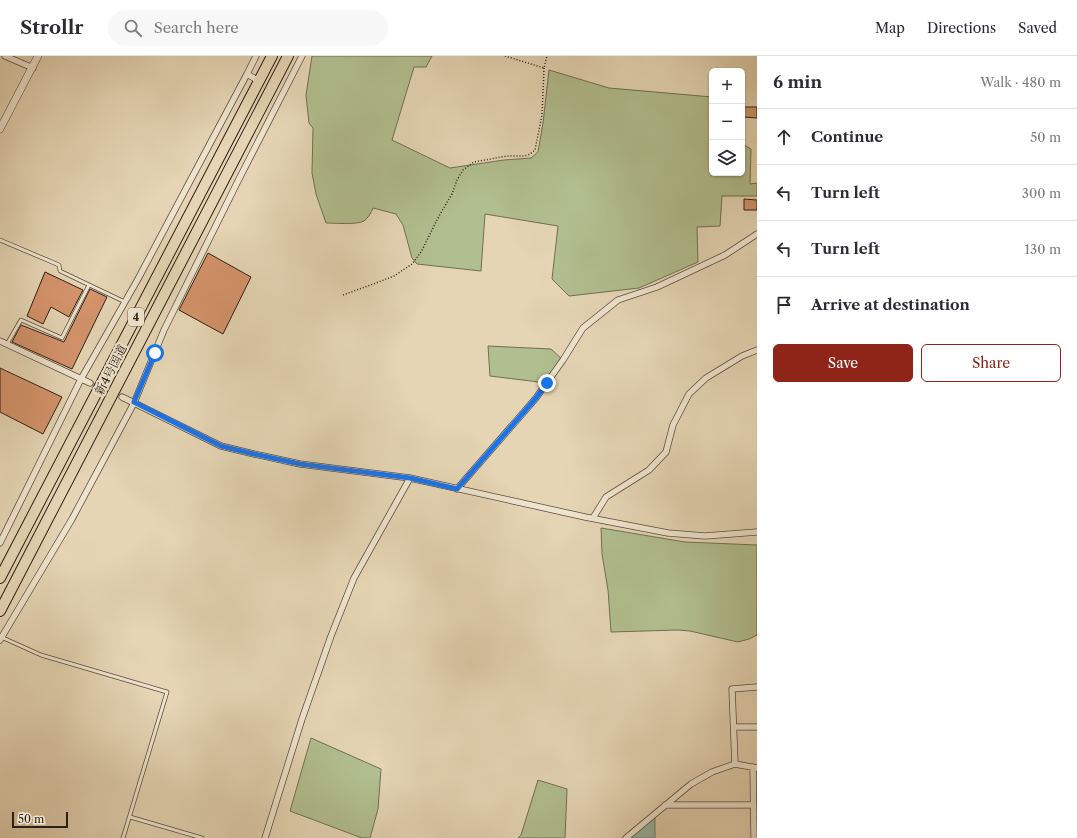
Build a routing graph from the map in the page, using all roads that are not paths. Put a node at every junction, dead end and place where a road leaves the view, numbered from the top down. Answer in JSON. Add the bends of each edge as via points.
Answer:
{"nodes":[{"id":1,"x":6,"y":56,"type":"edge"},
{"id":2,"x":38,"y":56,"type":"edge"},
{"id":3,"x":256,"y":56,"type":"edge"},
{"id":4,"x":272,"y":56,"type":"edge"},
{"id":5,"x":288,"y":56,"type":"edge"},
{"id":6,"x":302,"y":56,"type":"edge"},
{"id":7,"x":33,"y":68,"type":"junction"},
{"id":8,"x":247,"y":74,"type":"junction"},
{"id":9,"x":259,"y":81,"type":"junction"},
{"id":10,"x":263,"y":105,"type":"junction"},
{"id":11,"x":274,"y":111,"type":"junction"},
{"id":12,"x":0,"y":129,"type":"edge"},
{"id":13,"x":228,"y":173,"type":"junction"},
{"id":14,"x":239,"y":179,"type":"junction"},
{"id":15,"x":757,"y":234,"type":"edge"},
{"id":16,"x":0,"y":240,"type":"edge"},
{"id":17,"x":89,"y":285,"type":"junction"},
{"id":18,"x":125,"y":302,"type":"junction"},
{"id":19,"x":0,"y":341,"type":"edge"},
{"id":20,"x":7,"y":344,"type":"junction"},
{"id":21,"x":757,"y":350,"type":"edge"},
{"id":22,"x":81,"y":379,"type":"junction"},
{"id":23,"x":90,"y":383,"type":"tunnel mouth"},
{"id":24,"x":122,"y":397,"type":"tunnel mouth"},
{"id":25,"x":134,"y":402,"type":"junction"},
{"id":26,"x":410,"y":478,"type":"junction"},
{"id":27,"x":457,"y":489,"type":"junction"},
{"id":28,"x":593,"y":518,"type":"junction"},
{"id":29,"x":757,"y":532,"type":"edge"},
{"id":30,"x":0,"y":543,"type":"edge"},
{"id":31,"x":0,"y":578,"type":"edge"},
{"id":32,"x":0,"y":611,"type":"edge"},
{"id":33,"x":0,"y":638,"type":"edge"},
{"id":34,"x":757,"y":687,"type":"edge"},
{"id":35,"x":734,"y":727,"type":"junction"},
{"id":36,"x":757,"y":727,"type":"edge"},
{"id":37,"x":735,"y":764,"type":"junction"},
{"id":38,"x":755,"y":768,"type":"edge"},
{"id":39,"x":665,"y":805,"type":"junction"},
{"id":40,"x":753,"y":805,"type":"junction"},
{"id":41,"x":130,"y":817,"type":"junction"},
{"id":42,"x":123,"y":838,"type":"edge"},
{"id":43,"x":202,"y":838,"type":"edge"},
{"id":44,"x":265,"y":838,"type":"edge"},
{"id":45,"x":626,"y":838,"type":"edge"},
{"id":46,"x":754,"y":838,"type":"edge"}],
"edges":[{"from":1,"to":7,"type":"street"},
{"from":2,"to":7,"type":"street"},
{"from":3,"to":8,"type":"street"},
{"from":4,"to":9,"type":"highway","name":"新4号国道","number":"4"},
{"from":5,"to":10,"type":"highway","name":"新4号国道","number":"4"},
{"from":6,"to":11,"type":"street"},
{"from":7,"to":12,"type":"street"},
{"from":8,"to":9,"type":"street"},
{"from":8,"to":18,"type":"street"},
{"from":9,"to":31,"type":"highway","name":"新4号国道","number":"4"},
{"from":10,"to":11,"type":"street"},
{"from":10,"to":13,"type":"highway","name":"新4号国道","number":"4"},
{"from":11,"to":14,"type":"street"},
{"from":13,"to":14,"type":"street"},
{"from":13,"to":32,"type":"highway","name":"新4号国道","number":"4"},
{"from":14,"to":25,"type":"street","via":[[164,330]]},
{"from":15,"to":27,"type":"street","via":[[725,255],[657,287],[618,300],[583,328],[536,398]]},
{"from":16,"to":17,"type":"lane","via":[[59,266],[60,271]]},
{"from":17,"to":18,"type":"lane"},
{"from":17,"to":20,"type":"lane","via":[[62,338],[21,320]]},
{"from":18,"to":22,"type":"street"},
{"from":19,"to":20,"type":"street"},
{"from":20,"to":22,"type":"street"},
{"from":21,"to":28,"type":"street","via":[[706,378],[689,394],[673,425],[666,452],[649,470],[606,497]]},
{"from":22,"to":23,"type":"street"},
{"from":22,"to":30,"type":"street"},
{"from":24,"to":25,"type":"street"},
{"from":25,"to":26,"type":"street","via":[[221,446],[300,464]]},
{"from":25,"to":33,"type":"street","via":[[72,519]]},
{"from":26,"to":27,"type":"street"},
{"from":26,"to":44,"type":"street","via":[[354,578],[331,636]]},
{"from":27,"to":28,"type":"street"},
{"from":28,"to":29,"type":"street","via":[[668,533],[705,536]]},
{"from":33,"to":41,"type":"lane","via":[[42,655],[167,692]]},
{"from":34,"to":35,"type":"street","via":[[732,689]]},
{"from":35,"to":36,"type":"street"},
{"from":35,"to":37,"type":"street"},
{"from":37,"to":38,"type":"street"},
{"from":37,"to":39,"type":"street","via":[[712,772],[691,784]]},
{"from":38,"to":40,"type":"street"},
{"from":39,"to":40,"type":"street"},
{"from":39,"to":45,"type":"street"},
{"from":40,"to":46,"type":"street"},
{"from":41,"to":42,"type":"lane"},
{"from":41,"to":43,"type":"lane"}]}
